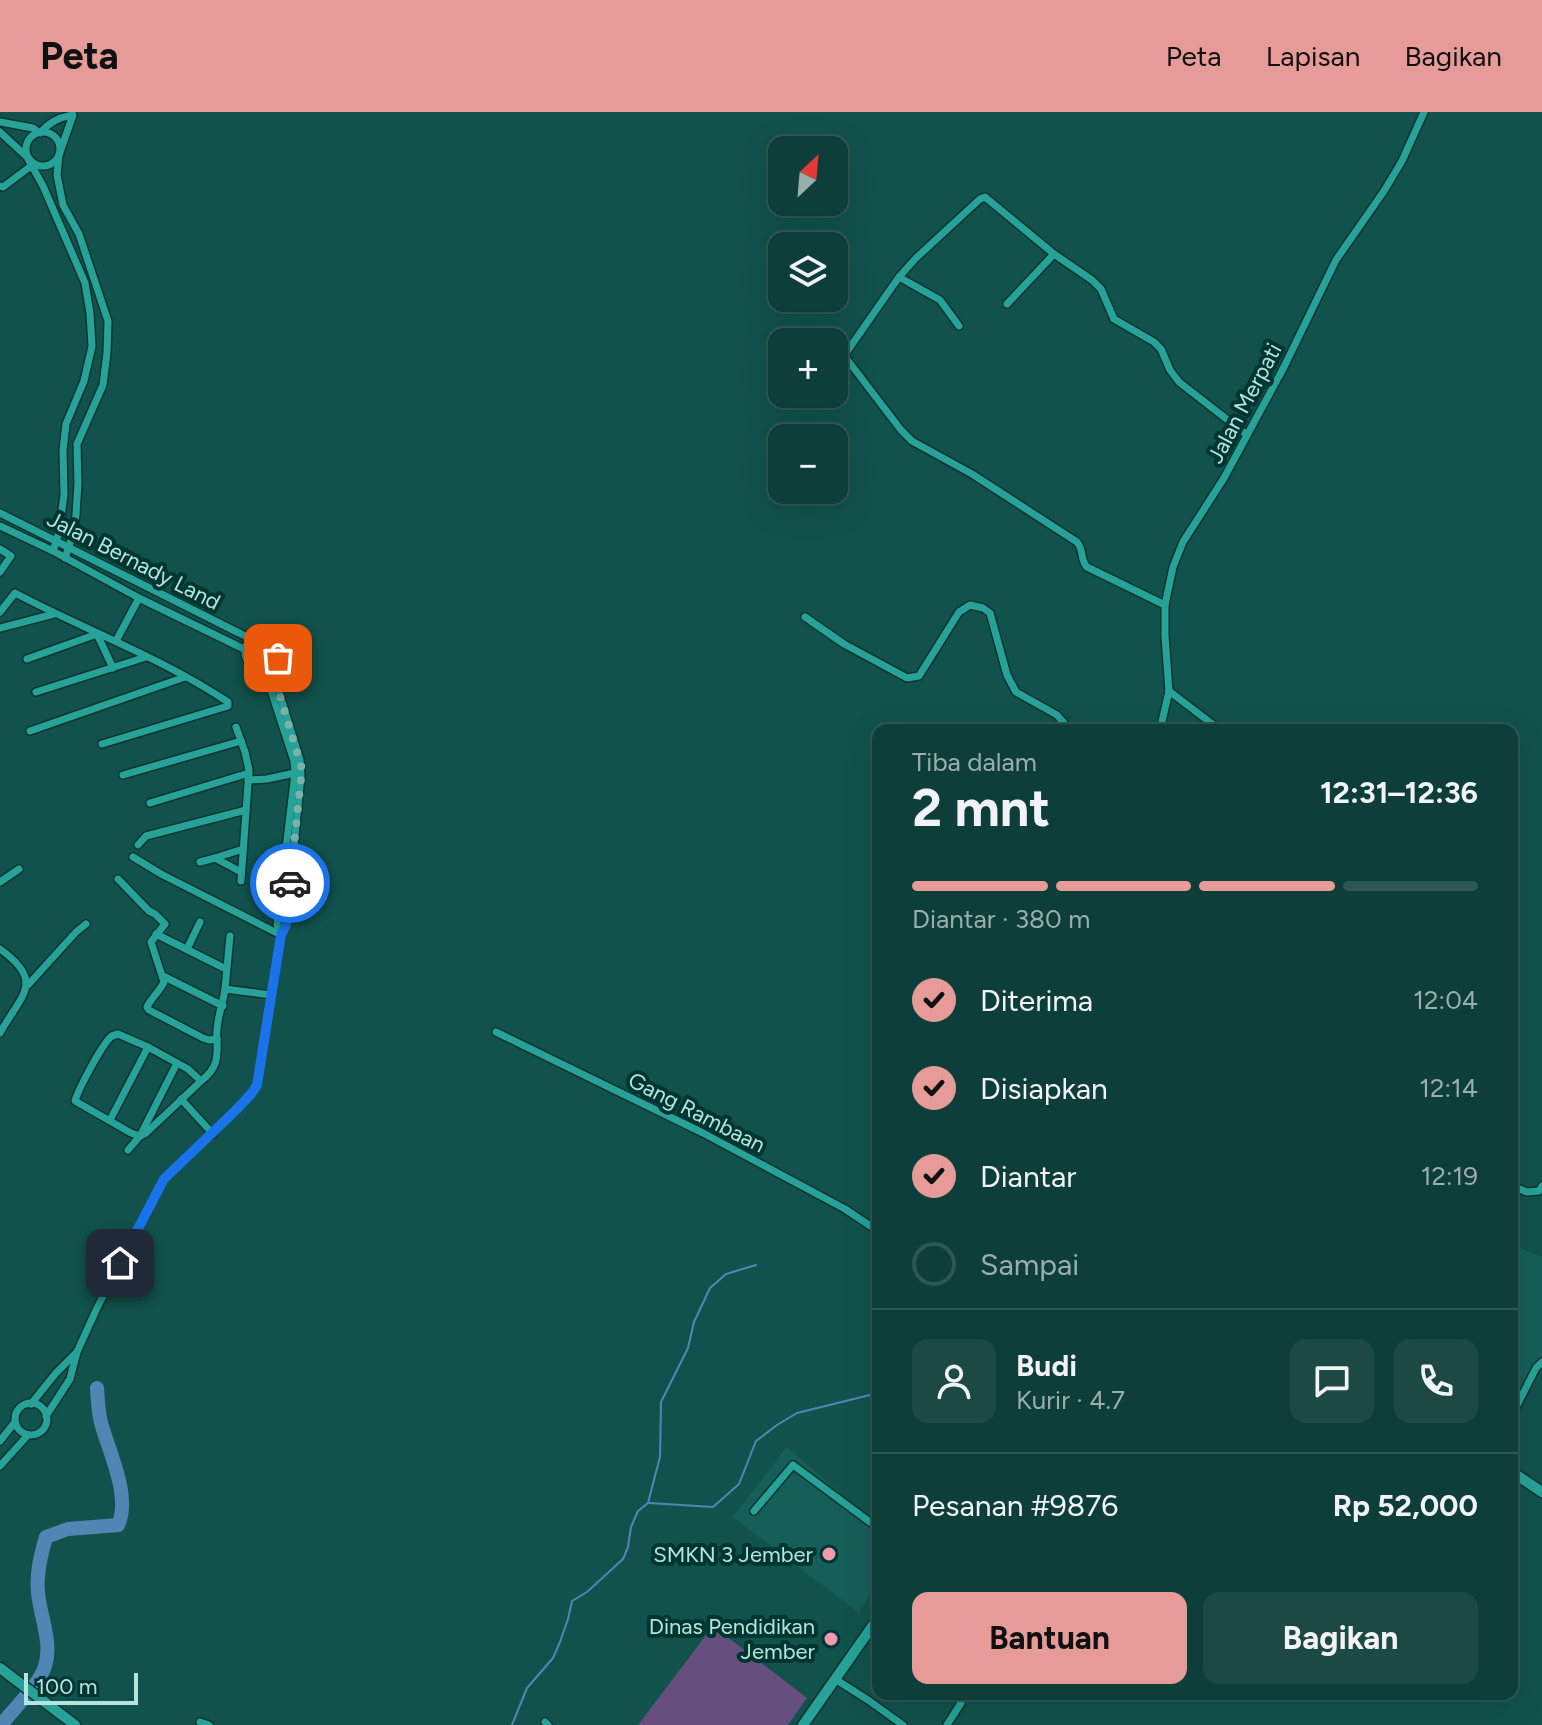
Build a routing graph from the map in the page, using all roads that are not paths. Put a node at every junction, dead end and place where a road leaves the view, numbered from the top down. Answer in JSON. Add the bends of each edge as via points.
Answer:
{"nodes":[{"id":1,"x":1424,"y":112,"type":"edge"},
{"id":2,"x":0,"y":122,"type":"edge"},
{"id":3,"x":0,"y":132,"type":"edge"},
{"id":4,"x":40,"y":133,"type":"junction"},
{"id":5,"x":59,"y":155,"type":"junction"},
{"id":6,"x":27,"y":157,"type":"junction"},
{"id":7,"x":31,"y":166,"type":"junction"},
{"id":8,"x":1,"y":187,"type":"edge"},
{"id":9,"x":1054,"y":254,"type":"junction"},
{"id":10,"x":899,"y":277,"type":"junction"},
{"id":11,"x":1007,"y":304,"type":"dead end"},
{"id":12,"x":959,"y":326,"type":"dead end"},
{"id":13,"x":80,"y":392,"type":"junction"},
{"id":14,"x":98,"y":399,"type":"junction"},
{"id":15,"x":1247,"y":435,"type":"junction"},
{"id":16,"x":0,"y":513,"type":"edge"},
{"id":17,"x":0,"y":526,"type":"edge"},
{"id":18,"x":57,"y":542,"type":"junction"},
{"id":19,"x":69,"y":548,"type":"junction"},
{"id":20,"x":0,"y":549,"type":"edge"},
{"id":21,"x":53,"y":551,"type":"junction"},
{"id":22,"x":65,"y":558,"type":"junction"},
{"id":23,"x":0,"y":572,"type":"edge"},
{"id":24,"x":139,"y":598,"type":"junction"},
{"id":25,"x":1165,"y":605,"type":"junction"},
{"id":26,"x":0,"y":612,"type":"edge"},
{"id":27,"x":54,"y":614,"type":"junction"},
{"id":28,"x":805,"y":617,"type":"dead end"},
{"id":29,"x":0,"y":628,"type":"edge"},
{"id":30,"x":97,"y":634,"type":"junction"},
{"id":31,"x":251,"y":639,"type":"junction"},
{"id":32,"x":116,"y":641,"type":"junction"},
{"id":33,"x":246,"y":650,"type":"junction"},
{"id":34,"x":146,"y":657,"type":"junction"},
{"id":35,"x":27,"y":659,"type":"dead end"},
{"id":36,"x":113,"y":668,"type":"junction"},
{"id":37,"x":267,"y":668,"type":"junction"},
{"id":38,"x":185,"y":677,"type":"junction"},
{"id":39,"x":1169,"y":691,"type":"junction"},
{"id":40,"x":36,"y":692,"type":"dead end"},
{"id":41,"x":1065,"y":724,"type":"edge"},
{"id":42,"x":1161,"y":724,"type":"edge"},
{"id":43,"x":1212,"y":724,"type":"edge"},
{"id":44,"x":236,"y":727,"type":"dead end"},
{"id":45,"x":30,"y":731,"type":"dead end"},
{"id":46,"x":241,"y":741,"type":"junction"},
{"id":47,"x":102,"y":744,"type":"dead end"},
{"id":48,"x":295,"y":773,"type":"junction"},
{"id":49,"x":123,"y":775,"type":"dead end"},
{"id":50,"x":249,"y":776,"type":"junction"},
{"id":51,"x":150,"y":803,"type":"dead end"},
{"id":52,"x":246,"y":810,"type":"junction"},
{"id":53,"x":138,"y":845,"type":"dead end"},
{"id":54,"x":243,"y":849,"type":"junction"},
{"id":55,"x":133,"y":857,"type":"dead end"},
{"id":56,"x":215,"y":858,"type":"junction"},
{"id":57,"x":200,"y":862,"type":"dead end"},
{"id":58,"x":19,"y":869,"type":"dead end"},
{"id":59,"x":118,"y":879,"type":"dead end"},
{"id":60,"x":0,"y":882,"type":"edge"},
{"id":61,"x":200,"y":922,"type":"dead end"},
{"id":62,"x":86,"y":924,"type":"dead end"},
{"id":63,"x":156,"y":934,"type":"junction"},
{"id":64,"x":281,"y":935,"type":"junction"},
{"id":65,"x":230,"y":936,"type":"dead end"},
{"id":66,"x":0,"y":949,"type":"edge"},
{"id":67,"x":187,"y":949,"type":"junction"},
{"id":68,"x":226,"y":969,"type":"junction"},
{"id":69,"x":161,"y":975,"type":"junction"},
{"id":70,"x":26,"y":987,"type":"junction"},
{"id":71,"x":225,"y":989,"type":"junction"},
{"id":72,"x":271,"y":995,"type":"junction"},
{"id":73,"x":223,"y":1006,"type":"junction"},
{"id":74,"x":496,"y":1032,"type":"dead end"},
{"id":75,"x":0,"y":1033,"type":"edge"},
{"id":76,"x":217,"y":1039,"type":"junction"},
{"id":77,"x":148,"y":1047,"type":"junction"},
{"id":78,"x":177,"y":1063,"type":"junction"},
{"id":79,"x":201,"y":1081,"type":"junction"},
{"id":80,"x":181,"y":1099,"type":"junction"},
{"id":81,"x":110,"y":1120,"type":"junction"},
{"id":82,"x":213,"y":1134,"type":"junction"},
{"id":83,"x":140,"y":1136,"type":"junction"},
{"id":84,"x":128,"y":1150,"type":"dead end"},
{"id":85,"x":1518,"y":1188,"type":"edge"},
{"id":86,"x":1541,"y":1190,"type":"edge"},
{"id":87,"x":872,"y":1227,"type":"edge"},
{"id":88,"x":77,"y":1352,"type":"junction"},
{"id":89,"x":1542,"y":1362,"type":"edge"},
{"id":90,"x":1518,"y":1403,"type":"edge"},
{"id":91,"x":31,"y":1404,"type":"junction"},
{"id":92,"x":46,"y":1416,"type":"junction"},
{"id":93,"x":15,"y":1422,"type":"junction"},
{"id":94,"x":28,"y":1435,"type":"junction"},
{"id":95,"x":0,"y":1441,"type":"edge"},
{"id":96,"x":0,"y":1466,"type":"edge"},
{"id":97,"x":1518,"y":1476,"type":"edge"},
{"id":98,"x":1542,"y":1492,"type":"edge"},
{"id":99,"x":754,"y":1511,"type":"dead end"},
{"id":100,"x":872,"y":1524,"type":"edge"},
{"id":101,"x":872,"y":1627,"type":"edge"},
{"id":102,"x":0,"y":1668,"type":"edge"},
{"id":103,"x":835,"y":1679,"type":"junction"},
{"id":104,"x":961,"y":1703,"type":"dead end"},
{"id":105,"x":75,"y":1725,"type":"edge"},
{"id":106,"x":803,"y":1725,"type":"edge"},
{"id":107,"x":903,"y":1725,"type":"edge"},
{"id":108,"x":947,"y":1725,"type":"edge"}],
"edges":[{"from":1,"to":15,"type":"street","name":"Jalan Merpati","via":[[1397,170],[1336,260]]},
{"from":2,"to":4,"type":"street"},
{"from":3,"to":6,"type":"street"},
{"from":4,"to":5,"type":"street","via":[[53,135]]},
{"from":4,"to":5,"type":"street","via":[[73,115]]},
{"from":4,"to":6,"type":"street","via":[[27,144]]},
{"from":5,"to":6,"type":"street","via":[[42,166]]},
{"from":5,"to":14,"type":"street","via":[[63,205],[79,234],[108,321]]},
{"from":6,"to":7,"type":"street"},
{"from":7,"to":8,"type":"street"},
{"from":7,"to":13,"type":"street","via":[[85,283],[92,346]]},
{"from":9,"to":10,"type":"street","via":[[983,197]]},
{"from":9,"to":11,"type":"street"},
{"from":9,"to":15,"type":"street","via":[[1101,289],[1119,323],[1161,349],[1179,382]]},
{"from":10,"to":12,"type":"street","via":[[940,300]]},
{"from":10,"to":25,"type":"street","via":[[845,355],[901,430],[1077,542],[1087,567]]},
{"from":13,"to":14,"type":"street"},
{"from":13,"to":18,"type":"street","via":[[66,424]]},
{"from":14,"to":19,"type":"street","via":[[77,444],[76,515]]},
{"from":15,"to":25,"type":"street","name":"Jalan Merpati","via":[[1183,542]]},
{"from":16,"to":18,"type":"street","name":"Jalan Bernady Land"},
{"from":17,"to":21,"type":"street","name":"Jalan Bernady Land"},
{"from":18,"to":19,"type":"street","name":"Jalan Bernady Land"},
{"from":18,"to":21,"type":"street"},
{"from":19,"to":22,"type":"street"},
{"from":19,"to":31,"type":"street","name":"Jalan Bernady Land"},
{"from":20,"to":23,"type":"street","via":[[11,556]]},
{"from":21,"to":22,"type":"street","name":"Jalan Bernady Land"},
{"from":22,"to":24,"type":"street","name":"Jalan Bernady Land"},
{"from":24,"to":32,"type":"street"},
{"from":24,"to":33,"type":"street","name":"Jalan Bernady Land"},
{"from":25,"to":39,"type":"street","name":"Jalan Merpati"},
{"from":26,"to":27,"type":"street","via":[[15,593]]},
{"from":27,"to":29,"type":"street"},
{"from":27,"to":30,"type":"street"},
{"from":28,"to":41,"type":"street","via":[[907,678],[919,676],[959,612],[970,605],[983,608],[990,613],[1014,690]]},
{"from":30,"to":32,"type":"street"},
{"from":30,"to":35,"type":"street"},
{"from":30,"to":36,"type":"street"},
{"from":31,"to":33,"type":"street"},
{"from":31,"to":37,"type":"street","name":"Jalan Bernady Land","via":[[264,635],[275,641],[279,654]]},
{"from":32,"to":34,"type":"street"},
{"from":33,"to":37,"type":"street","name":"Jalan Bernady Land","via":[[249,663]]},
{"from":34,"to":36,"type":"street"},
{"from":34,"to":38,"type":"street"},
{"from":36,"to":40,"type":"street"},
{"from":37,"to":48,"type":"street","name":"Jalan Bernady Land"},
{"from":37,"to":64,"type":"street","name":"Jalan Bernady Land","via":[[302,769]]},
{"from":38,"to":45,"type":"street"},
{"from":38,"to":47,"type":"street","via":[[228,706]]},
{"from":39,"to":42,"type":"street","name":"Jalan Merpati"},
{"from":39,"to":43,"type":"street"},
{"from":44,"to":46,"type":"street"},
{"from":46,"to":49,"type":"street"},
{"from":46,"to":50,"type":"street"},
{"from":48,"to":50,"type":"street","via":[[267,779]]},
{"from":48,"to":64,"type":"street","name":"Jalan Bernady Land","via":[[277,924]]},
{"from":50,"to":51,"type":"street"},
{"from":50,"to":52,"type":"street"},
{"from":52,"to":53,"type":"street","via":[[146,836]]},
{"from":52,"to":54,"type":"street"},
{"from":54,"to":56,"type":"street"},
{"from":54,"to":56,"type":"street","via":[[241,876]]},
{"from":55,"to":64,"type":"street"},
{"from":56,"to":57,"type":"street"},
{"from":58,"to":60,"type":"street"},
{"from":59,"to":63,"type":"street","via":[[165,924]]},
{"from":61,"to":67,"type":"street"},
{"from":62,"to":70,"type":"street"},
{"from":63,"to":67,"type":"street"},
{"from":63,"to":69,"type":"street","via":[[151,942]]},
{"from":64,"to":72,"type":"street","name":"Jalan Bernady Land"},
{"from":65,"to":68,"type":"street"},
{"from":66,"to":70,"type":"street","via":[[23,970]]},
{"from":67,"to":68,"type":"street"},
{"from":68,"to":71,"type":"street"},
{"from":69,"to":73,"type":"street"},
{"from":69,"to":76,"type":"street","via":[[164,982],[148,1003],[149,1010],[203,1038]]},
{"from":70,"to":75,"type":"street"},
{"from":71,"to":72,"type":"street"},
{"from":71,"to":73,"type":"street"},
{"from":72,"to":82,"type":"street","name":"Jalan Bernady Land","via":[[257,1085]]},
{"from":73,"to":76,"type":"street"},
{"from":74,"to":87,"type":"street","name":"Gang Rambaan","via":[[703,1133]]},
{"from":76,"to":79,"type":"street","via":[[214,1070]]},
{"from":77,"to":78,"type":"street"},
{"from":77,"to":81,"type":"street"},
{"from":77,"to":81,"type":"street","via":[[114,1034],[87,1074],[75,1101]]},
{"from":78,"to":79,"type":"street"},
{"from":78,"to":83,"type":"street"},
{"from":79,"to":80,"type":"street"},
{"from":80,"to":82,"type":"street"},
{"from":80,"to":83,"type":"street"},
{"from":81,"to":83,"type":"street"},
{"from":82,"to":88,"type":"street","name":"Jalan Bernady Land","via":[[164,1179]]},
{"from":83,"to":84,"type":"street"},
{"from":85,"to":86,"type":"street"},
{"from":88,"to":91,"type":"street","name":"Jalan Bernady Land"},
{"from":88,"to":92,"type":"street","name":"Jalan Bernady Land","via":[[70,1379]]},
{"from":89,"to":90,"type":"street"},
{"from":91,"to":92,"type":"street"},
{"from":91,"to":93,"type":"street","via":[[21,1407]]},
{"from":92,"to":94,"type":"street","via":[[40,1432]]},
{"from":93,"to":94,"type":"street"},
{"from":93,"to":95,"type":"street"},
{"from":94,"to":96,"type":"street"},
{"from":97,"to":98,"type":"main road"},
{"from":99,"to":100,"type":"street","via":[[793,1465]]},
{"from":101,"to":103,"type":"main road"},
{"from":102,"to":105,"type":"main road"},
{"from":103,"to":106,"type":"main road"},
{"from":103,"to":107,"type":"street"},
{"from":104,"to":108,"type":"street"}]}
